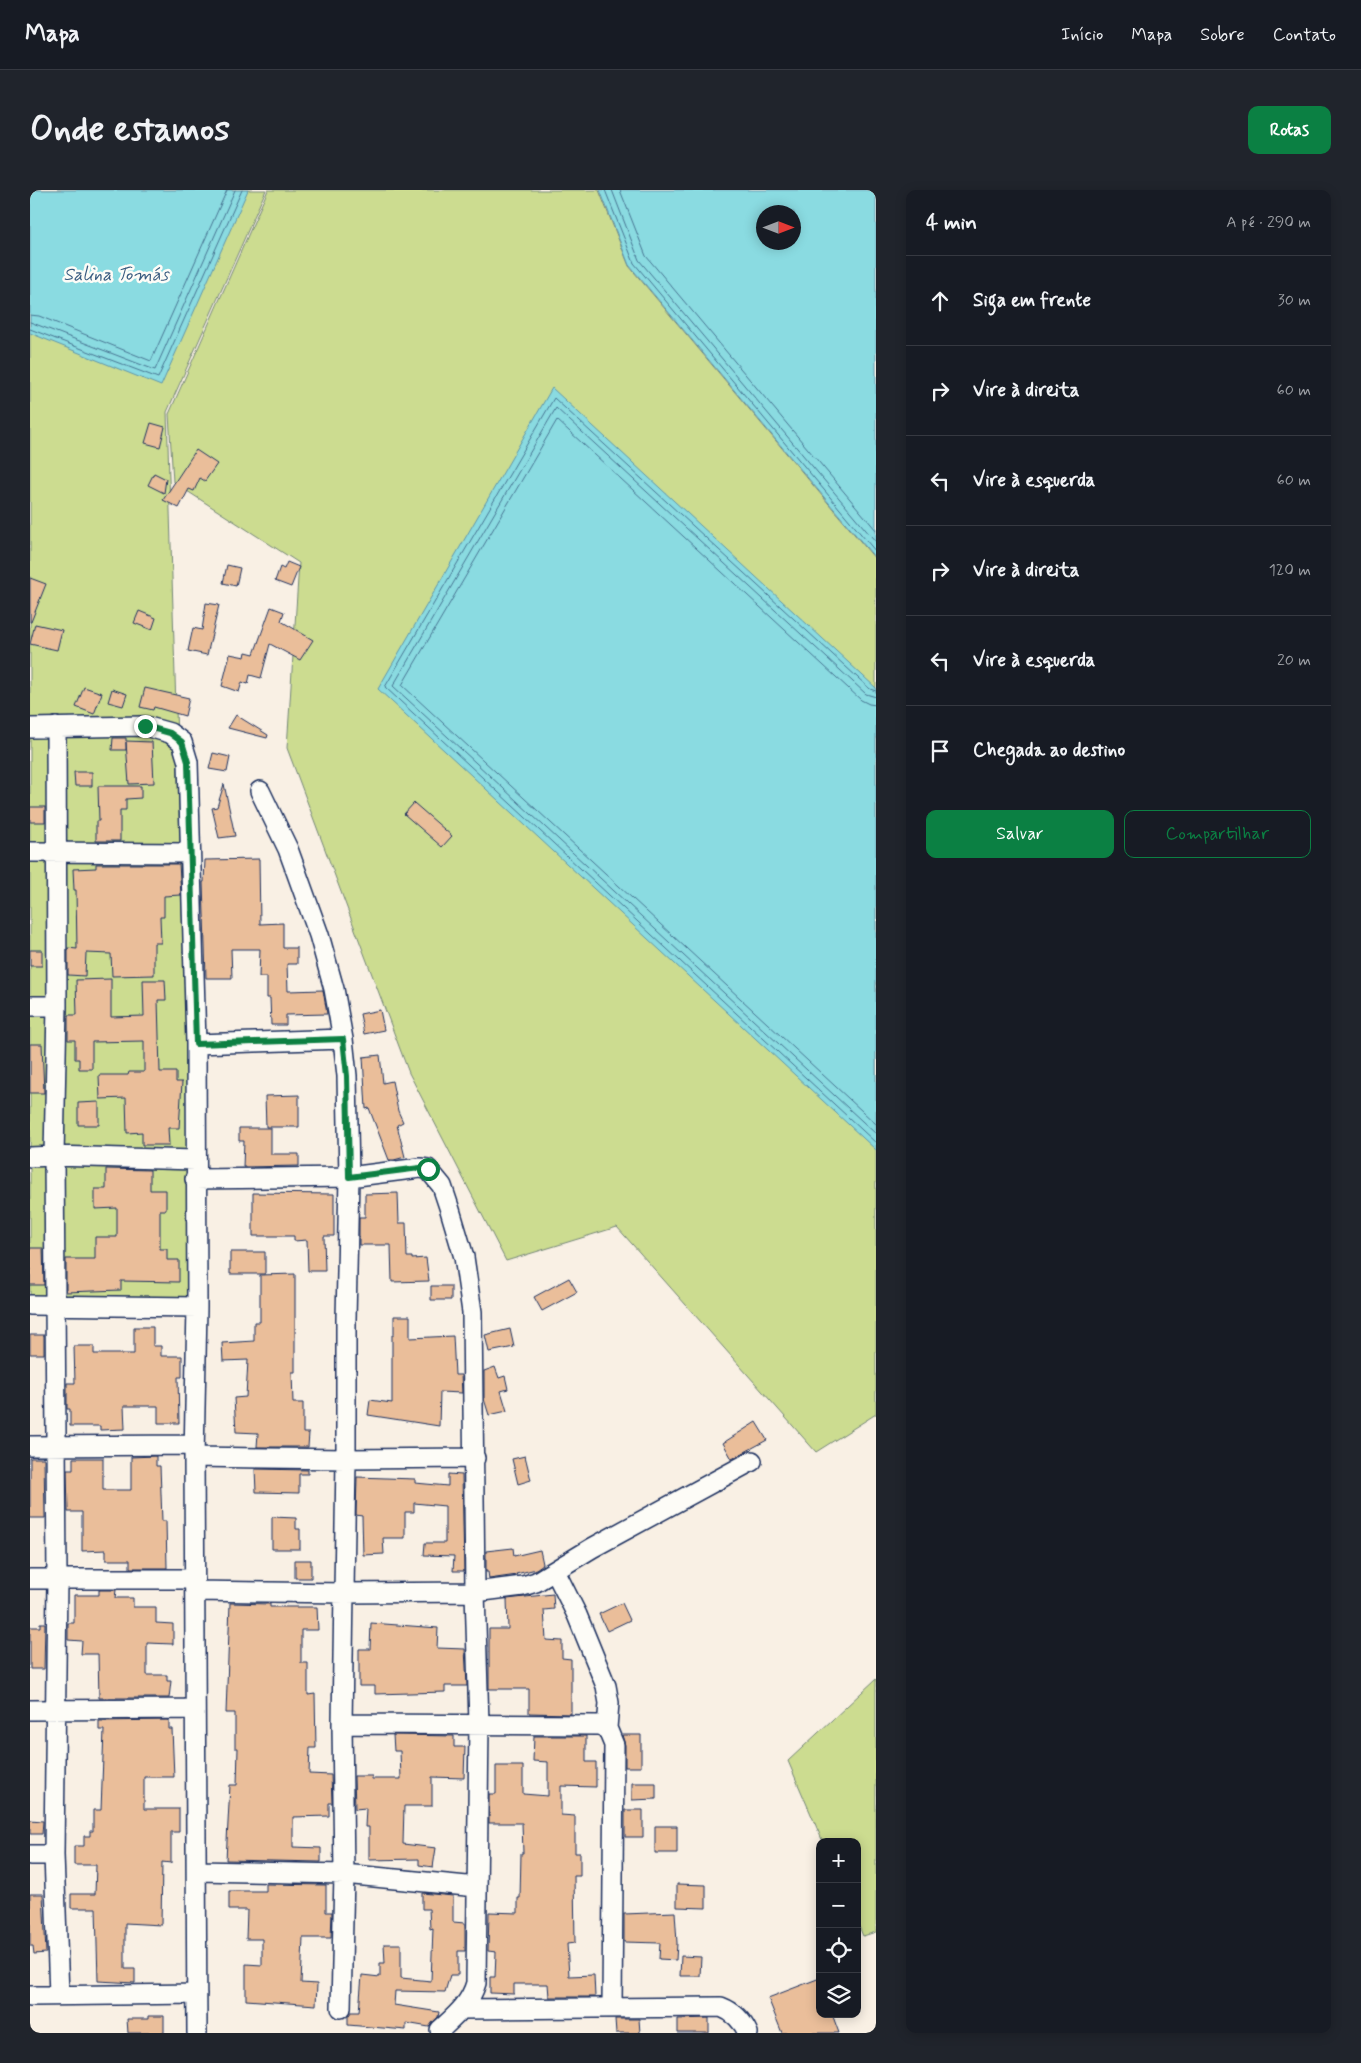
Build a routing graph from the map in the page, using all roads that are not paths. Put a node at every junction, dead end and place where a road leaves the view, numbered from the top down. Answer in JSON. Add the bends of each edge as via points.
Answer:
{"nodes":[{"id":1,"x":56,"y":727,"type":"junction"},
{"id":2,"x":30,"y":728,"type":"edge"},
{"id":3,"x":260,"y":790,"type":"dead end"},
{"id":4,"x":30,"y":852,"type":"edge"},
{"id":5,"x":56,"y":852,"type":"junction"},
{"id":6,"x":190,"y":853,"type":"junction"},
{"id":7,"x":30,"y":1006,"type":"edge"},
{"id":8,"x":57,"y":1006,"type":"junction"},
{"id":9,"x":343,"y":1039,"type":"junction"},
{"id":10,"x":196,"y":1044,"type":"junction"},
{"id":11,"x":54,"y":1156,"type":"junction"},
{"id":12,"x":30,"y":1157,"type":"edge"},
{"id":13,"x":196,"y":1170,"type":"junction"},
{"id":14,"x":349,"y":1177,"type":"junction"},
{"id":15,"x":56,"y":1304,"type":"junction"},
{"id":16,"x":30,"y":1305,"type":"edge"},
{"id":17,"x":197,"y":1307,"type":"junction"},
{"id":18,"x":30,"y":1446,"type":"edge"},
{"id":19,"x":55,"y":1446,"type":"junction"},
{"id":20,"x":194,"y":1451,"type":"junction"},
{"id":21,"x":475,"y":1458,"type":"junction"},
{"id":22,"x":346,"y":1460,"type":"junction"},
{"id":23,"x":752,"y":1461,"type":"dead end"},
{"id":24,"x":555,"y":1571,"type":"junction"},
{"id":25,"x":30,"y":1578,"type":"edge"},
{"id":26,"x":57,"y":1579,"type":"junction"},
{"id":27,"x":196,"y":1585,"type":"junction"},
{"id":28,"x":475,"y":1592,"type":"junction"},
{"id":29,"x":345,"y":1593,"type":"junction"},
{"id":30,"x":195,"y":1709,"type":"junction"},
{"id":31,"x":30,"y":1710,"type":"edge"},
{"id":32,"x":55,"y":1710,"type":"junction"},
{"id":33,"x":479,"y":1723,"type":"junction"},
{"id":34,"x":342,"y":1724,"type":"junction"},
{"id":35,"x":608,"y":1728,"type":"junction"},
{"id":36,"x":30,"y":1855,"type":"edge"},
{"id":37,"x":54,"y":1855,"type":"junction"},
{"id":38,"x":197,"y":1872,"type":"junction"},
{"id":39,"x":344,"y":1874,"type":"junction"},
{"id":40,"x":477,"y":1887,"type":"junction"},
{"id":41,"x":197,"y":1994,"type":"junction"},
{"id":42,"x":59,"y":1995,"type":"junction"},
{"id":43,"x":30,"y":1996,"type":"edge"},
{"id":44,"x":612,"y":2007,"type":"junction"},
{"id":45,"x":342,"y":2008,"type":"dead end"},
{"id":46,"x":462,"y":2009,"type":"junction"},
{"id":47,"x":440,"y":2030,"type":"dead end"},
{"id":48,"x":197,"y":2033,"type":"edge"},
{"id":49,"x":748,"y":2033,"type":"edge"}],
"edges":[{"from":1,"to":2,"type":"street"},
{"from":1,"to":5,"type":"street"},
{"from":1,"to":6,"type":"street","via":[[145,726],[170,733],[182,742],[188,762]]},
{"from":3,"to":9,"type":"street","via":[[288,849],[319,935]]},
{"from":4,"to":5,"type":"street"},
{"from":5,"to":6,"type":"street"},
{"from":5,"to":8,"type":"street"},
{"from":6,"to":10,"type":"street"},
{"from":7,"to":8,"type":"street"},
{"from":8,"to":11,"type":"street"},
{"from":9,"to":10,"type":"street"},
{"from":9,"to":14,"type":"street"},
{"from":10,"to":13,"type":"street"},
{"from":11,"to":12,"type":"street"},
{"from":11,"to":13,"type":"street"},
{"from":11,"to":15,"type":"street"},
{"from":13,"to":14,"type":"street"},
{"from":13,"to":17,"type":"street"},
{"from":14,"to":21,"type":"street","via":[[420,1168],[428,1169],[442,1186],[464,1257],[472,1312]]},
{"from":14,"to":22,"type":"street"},
{"from":15,"to":16,"type":"street"},
{"from":15,"to":17,"type":"street"},
{"from":15,"to":19,"type":"street"},
{"from":17,"to":20,"type":"street"},
{"from":18,"to":19,"type":"street"},
{"from":19,"to":20,"type":"street"},
{"from":19,"to":26,"type":"street"},
{"from":20,"to":22,"type":"street"},
{"from":20,"to":27,"type":"street"},
{"from":21,"to":22,"type":"street"},
{"from":21,"to":28,"type":"street"},
{"from":22,"to":29,"type":"street"},
{"from":23,"to":24,"type":"street"},
{"from":24,"to":28,"type":"street","via":[[523,1586]]},
{"from":24,"to":35,"type":"street","via":[[606,1686]]},
{"from":25,"to":26,"type":"street"},
{"from":26,"to":27,"type":"street"},
{"from":26,"to":32,"type":"street"},
{"from":27,"to":29,"type":"street"},
{"from":27,"to":30,"type":"street"},
{"from":28,"to":29,"type":"street"},
{"from":28,"to":33,"type":"street"},
{"from":29,"to":34,"type":"street"},
{"from":30,"to":32,"type":"street"},
{"from":30,"to":38,"type":"street"},
{"from":31,"to":32,"type":"street"},
{"from":32,"to":37,"type":"street"},
{"from":33,"to":34,"type":"street"},
{"from":33,"to":35,"type":"street","via":[[599,1725]]},
{"from":33,"to":40,"type":"street"},
{"from":34,"to":39,"type":"street"},
{"from":35,"to":44,"type":"street","via":[[614,1745]]},
{"from":36,"to":37,"type":"street"},
{"from":37,"to":42,"type":"street"},
{"from":38,"to":39,"type":"street"},
{"from":38,"to":41,"type":"street"},
{"from":39,"to":40,"type":"street"},
{"from":39,"to":45,"type":"street"},
{"from":40,"to":46,"type":"street","via":[[476,1983],[472,1996]]},
{"from":41,"to":42,"type":"street"},
{"from":41,"to":48,"type":"street"},
{"from":42,"to":43,"type":"street"},
{"from":44,"to":46,"type":"street"},
{"from":44,"to":49,"type":"street","via":[[721,2007],[732,2011]]},
{"from":46,"to":47,"type":"street"}]}
